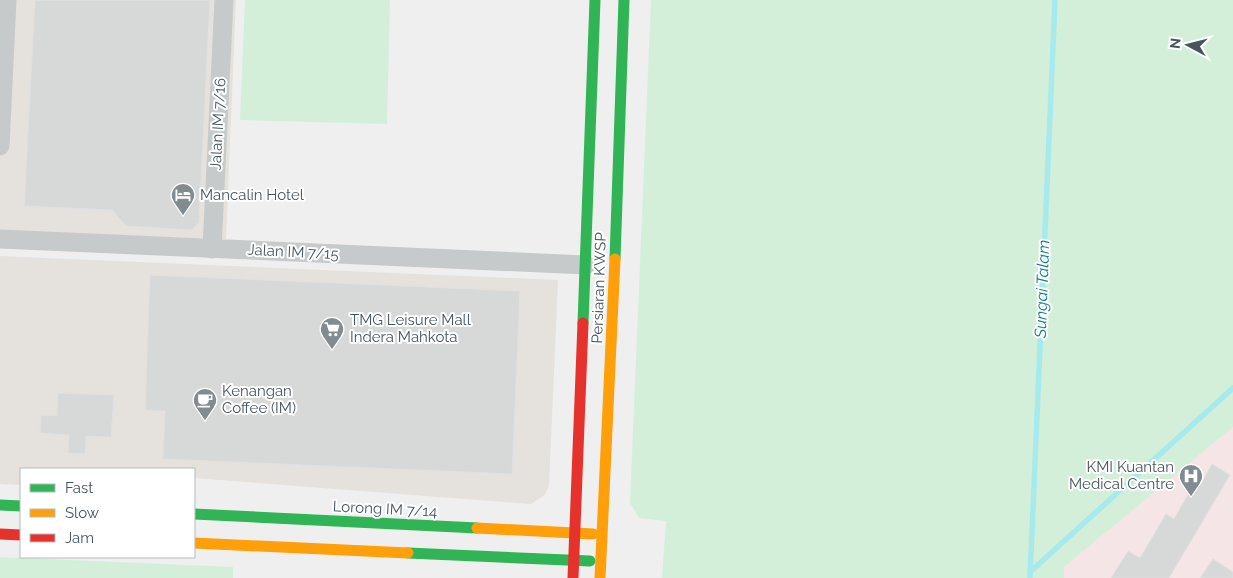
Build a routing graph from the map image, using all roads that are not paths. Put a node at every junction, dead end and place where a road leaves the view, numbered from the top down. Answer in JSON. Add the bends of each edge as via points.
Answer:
{"nodes":[{"id":1,"x":7,"y":0,"type":"edge"},
{"id":2,"x":224,"y":0,"type":"edge"},
{"id":3,"x":596,"y":0,"type":"edge"},
{"id":4,"x":624,"y":0,"type":"edge"},
{"id":5,"x":0,"y":146,"type":"edge"},
{"id":6,"x":0,"y":239,"type":"edge"},
{"id":7,"x":212,"y":249,"type":"junction"},
{"id":8,"x":586,"y":265,"type":"junction"},
{"id":9,"x":600,"y":294,"type":"junction"},
{"id":10,"x":0,"y":506,"type":"edge"},
{"id":11,"x":20,"y":506,"type":"edge"},
{"id":12,"x":195,"y":514,"type":"edge"},
{"id":13,"x":575,"y":533,"type":"junction"},
{"id":14,"x":0,"y":534,"type":"edge"},
{"id":15,"x":602,"y":534,"type":"junction"},
{"id":16,"x":20,"y":535,"type":"edge"},
{"id":17,"x":195,"y":543,"type":"edge"},
{"id":18,"x":574,"y":560,"type":"junction"},
{"id":19,"x":601,"y":562,"type":"junction"},
{"id":20,"x":573,"y":578,"type":"edge"},
{"id":21,"x":600,"y":578,"type":"edge"}],
"edges":[{"from":1,"to":5,"type":"street"},
{"from":2,"to":7,"type":"street","name":"Jalan IM 7/16"},
{"from":3,"to":8,"type":"street","name":"Persiaran KWSP"},
{"from":4,"to":9,"type":"street","name":"Persiaran KWSP"},
{"from":6,"to":7,"type":"street","name":"Jalan IM 7/15"},
{"from":7,"to":8,"type":"street","name":"Jalan IM 7/15"},
{"from":8,"to":9,"type":"street","name":"Persiaran KWSP"},
{"from":9,"to":13,"type":"street","name":"Persiaran KWSP"},
{"from":9,"to":15,"type":"street","name":"Persiaran KWSP"},
{"from":10,"to":11,"type":"street"},
{"from":12,"to":13,"type":"street","name":"Lorong IM 7/14"},
{"from":13,"to":15,"type":"street","name":"Lorong IM 7/14"},
{"from":13,"to":18,"type":"street","name":"Persiaran KWSP"},
{"from":14,"to":16,"type":"street"},
{"from":15,"to":19,"type":"street","name":"Persiaran KWSP"},
{"from":17,"to":18,"type":"street"},
{"from":18,"to":19,"type":"street"},
{"from":18,"to":20,"type":"street","name":"Persiaran KWSP"},
{"from":19,"to":21,"type":"street","name":"Persiaran KWSP"}]}
